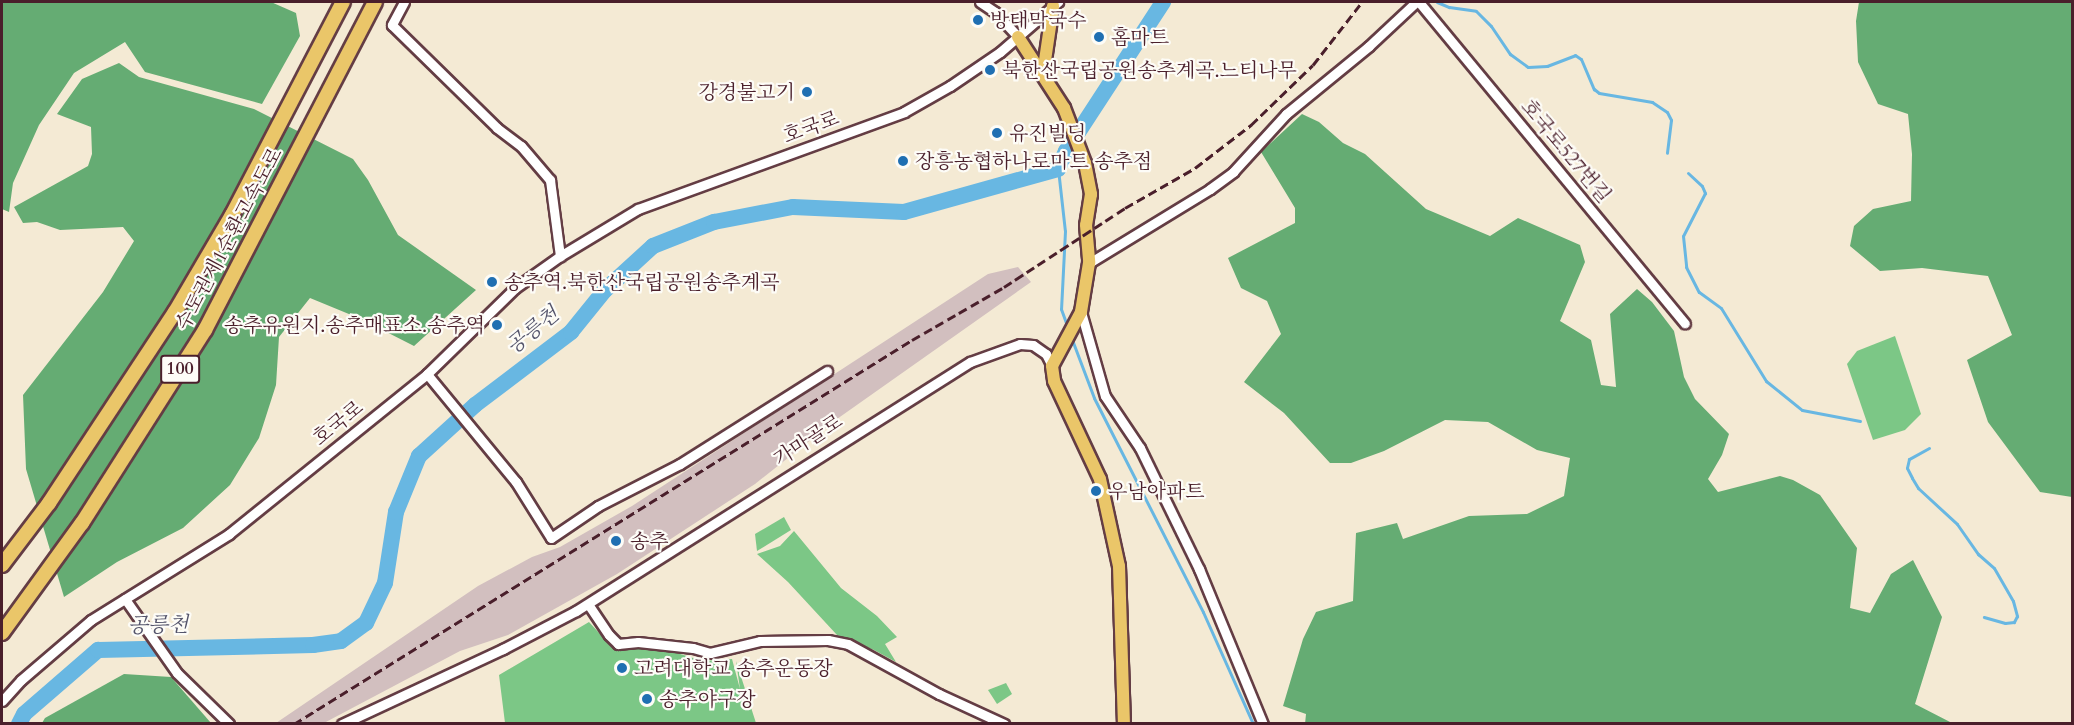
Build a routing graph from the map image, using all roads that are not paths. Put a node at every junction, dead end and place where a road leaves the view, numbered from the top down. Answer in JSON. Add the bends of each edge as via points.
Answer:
{"nodes":[{"id":1,"x":343,"y":2,"type":"edge"},
{"id":2,"x":375,"y":2,"type":"edge"},
{"id":3,"x":404,"y":2,"type":"edge"},
{"id":4,"x":980,"y":2,"type":"edge"},
{"id":5,"x":1417,"y":2,"type":"edge"},
{"id":6,"x":1055,"y":4,"type":"edge"},
{"id":7,"x":1018,"y":37,"type":"junction"},
{"id":8,"x":1044,"y":74,"type":"junction"},
{"id":9,"x":560,"y":256,"type":"junction"},
{"id":10,"x":1089,"y":263,"type":"junction"},
{"id":11,"x":1081,"y":312,"type":"junction"},
{"id":12,"x":1685,"y":323,"type":"dead end"},
{"id":13,"x":1055,"y":363,"type":"junction"},
{"id":14,"x":827,"y":371,"type":"dead end"},
{"id":15,"x":427,"y":374,"type":"junction"},
{"id":16,"x":3,"y":563,"type":"edge"},
{"id":17,"x":125,"y":599,"type":"junction"},
{"id":18,"x":588,"y":604,"type":"junction"},
{"id":19,"x":2,"y":633,"type":"edge"},
{"id":20,"x":2,"y":701,"type":"edge"},
{"id":21,"x":229,"y":723,"type":"edge"},
{"id":22,"x":342,"y":723,"type":"edge"},
{"id":23,"x":1004,"y":723,"type":"edge"},
{"id":24,"x":1124,"y":723,"type":"edge"},
{"id":25,"x":1263,"y":723,"type":"edge"}],
"edges":[{"from":1,"to":16,"type":"highway","name":"수도권제1순환고속도로","number":"100","via":[[232,215],[175,312],[49,503]]},
{"from":2,"to":19,"type":"highway","name":"수도권제1순환고속도로","number":"100","via":[[205,330],[146,428]]},
{"from":3,"to":9,"type":"street","via":[[392,25],[497,128],[521,146],[550,180]]},
{"from":4,"to":7,"type":"street"},
{"from":5,"to":10,"type":"street","via":[[1286,114],[1233,172]]},
{"from":5,"to":12,"type":"street","name":"호국로527번길"},
{"from":6,"to":7,"type":"street","name":"호국로"},
{"from":6,"to":8,"type":"main road"},
{"from":7,"to":8,"type":"main road"},
{"from":7,"to":9,"type":"street","name":"호국로","via":[[950,86],[904,112],[638,209]]},
{"from":8,"to":10,"type":"main road","via":[[1064,108],[1085,164],[1091,194],[1086,225]]},
{"from":9,"to":15,"type":"street","name":"호국로","via":[[515,288]]},
{"from":10,"to":11,"type":"main road"},
{"from":11,"to":13,"type":"main road"},
{"from":11,"to":25,"type":"street","via":[[1105,396],[1140,448],[1199,568]]},
{"from":13,"to":18,"type":"street","name":"가마골로","via":[[1033,345],[1020,344],[970,362]]},
{"from":13,"to":24,"type":"main road","name":"가마골로","via":[[1054,381],[1100,480],[1119,566]]},
{"from":14,"to":15,"type":"street","via":[[680,464],[598,506],[551,538],[516,482]]},
{"from":15,"to":17,"type":"street","name":"호국로","via":[[229,534]]},
{"from":17,"to":20,"type":"street","name":"호국로","via":[[91,620]]},
{"from":17,"to":21,"type":"street","via":[[177,673]]},
{"from":18,"to":22,"type":"street","name":"가마골로","via":[[451,674]]},
{"from":18,"to":23,"type":"street","via":[[618,644],[638,642],[710,653],[760,641],[828,640],[848,644],[939,694]]}]}
